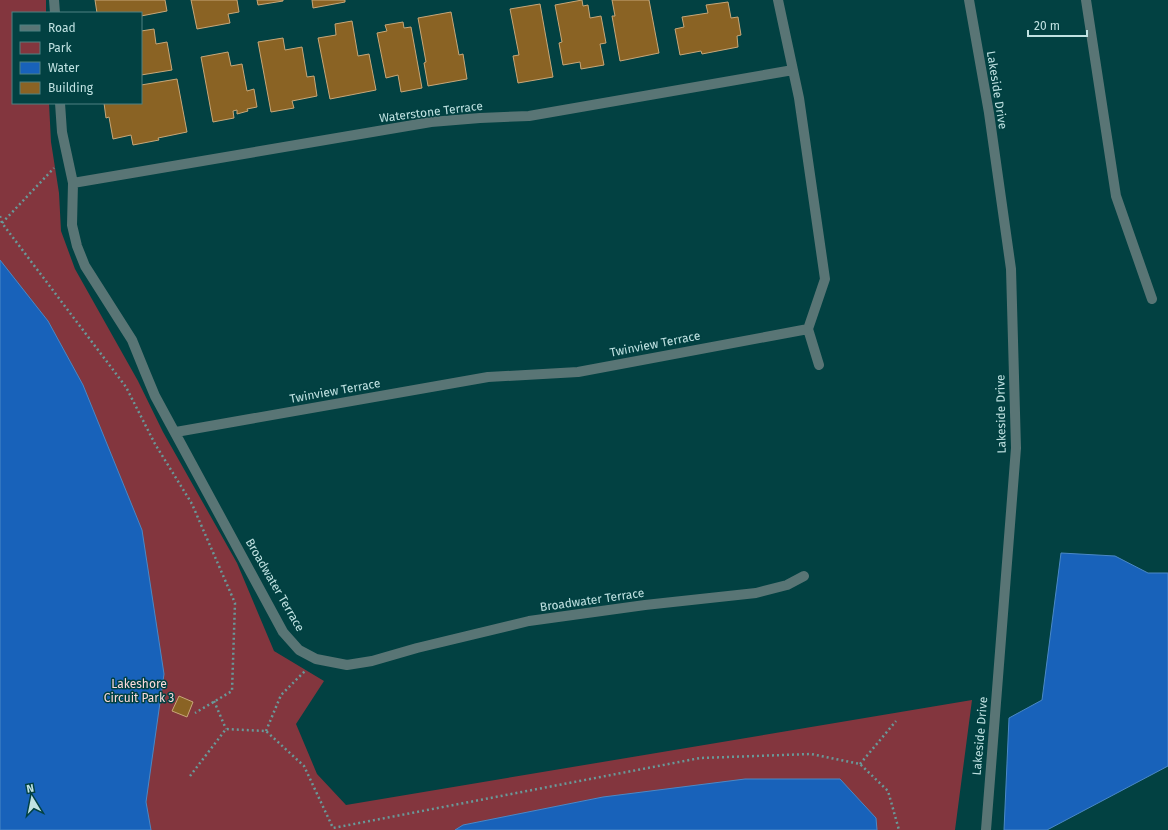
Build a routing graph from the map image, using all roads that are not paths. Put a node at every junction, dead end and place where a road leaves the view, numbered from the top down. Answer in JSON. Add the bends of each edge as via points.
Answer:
{"nodes":[{"id":1,"x":54,"y":0,"type":"edge"},
{"id":2,"x":778,"y":0,"type":"edge"},
{"id":3,"x":969,"y":0,"type":"edge"},
{"id":4,"x":1086,"y":0,"type":"edge"},
{"id":5,"x":55,"y":12,"type":"edge"},
{"id":6,"x":793,"y":70,"type":"junction"},
{"id":7,"x":60,"y":104,"type":"edge"},
{"id":8,"x":73,"y":184,"type":"junction"},
{"id":9,"x":1152,"y":298,"type":"dead end"},
{"id":10,"x":808,"y":329,"type":"junction"},
{"id":11,"x":819,"y":365,"type":"dead end"},
{"id":12,"x":176,"y":432,"type":"junction"},
{"id":13,"x":804,"y":576,"type":"dead end"},
{"id":14,"x":986,"y":830,"type":"edge"}],
"edges":[{"from":1,"to":5,"type":"street"},
{"from":2,"to":6,"type":"street"},
{"from":3,"to":14,"type":"street","name":"Lakeside Drive","via":[[1011,269],[1016,448]]},
{"from":4,"to":9,"type":"street","via":[[1116,196]]},
{"from":6,"to":8,"type":"street","name":"Waterstone Terrace","via":[[529,116],[431,122]]},
{"from":6,"to":10,"type":"street","via":[[825,279]]},
{"from":7,"to":8,"type":"street","name":"Broadwater Terrace","via":[[62,132]]},
{"from":8,"to":12,"type":"street","name":"Broadwater Terrace","via":[[72,225],[85,266],[132,340],[155,396]]},
{"from":10,"to":11,"type":"street"},
{"from":10,"to":12,"type":"street","name":"Twinview Terrace","via":[[578,372],[488,377]]},
{"from":12,"to":13,"type":"street","name":"Broadwater Terrace","via":[[283,632],[299,650],[316,660],[347,665],[372,662],[417,648],[529,621],[756,593],[787,585]]}]}
